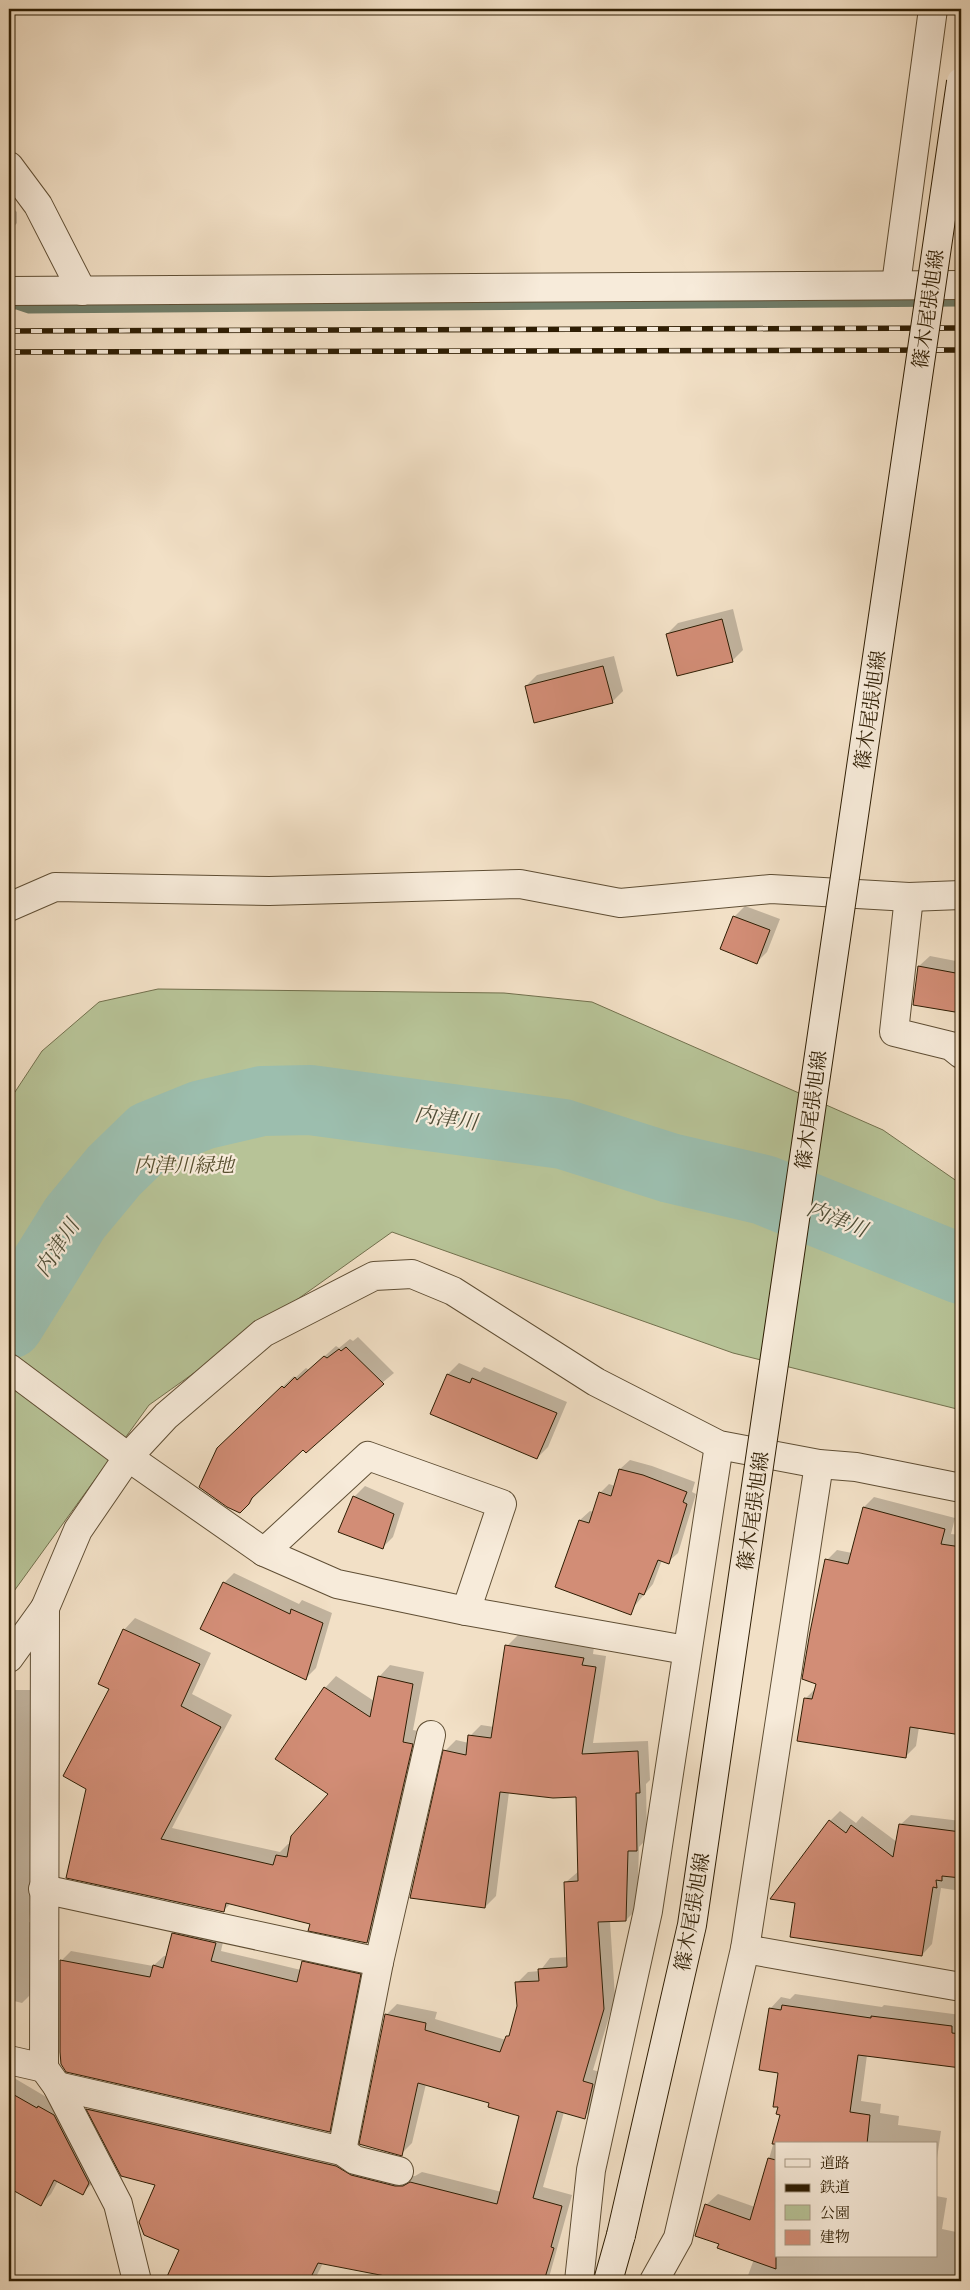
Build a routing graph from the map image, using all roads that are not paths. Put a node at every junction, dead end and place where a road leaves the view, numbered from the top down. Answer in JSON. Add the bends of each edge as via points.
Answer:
{"nodes":[{"id":1,"x":933,"y":9,"type":"edge"},
{"id":2,"x":961,"y":82,"type":"edge"},
{"id":3,"x":9,"y":166,"type":"edge"},
{"id":4,"x":896,"y":284,"type":"junction"},
{"id":5,"x":961,"y":284,"type":"edge"},
{"id":6,"x":9,"y":291,"type":"edge"},
{"id":7,"x":82,"y":291,"type":"junction"},
{"id":8,"x":961,"y":895,"type":"edge"},
{"id":9,"x":909,"y":896,"type":"junction"},
{"id":10,"x":11,"y":911,"type":"edge"},
{"id":11,"x":961,"y":1054,"type":"edge"},
{"id":12,"x":9,"y":1368,"type":"edge"},
{"id":13,"x":719,"y":1445,"type":"junction"},
{"id":14,"x":118,"y":1449,"type":"junction"},
{"id":15,"x":819,"y":1464,"type":"junction"},
{"id":16,"x":961,"y":1488,"type":"edge"},
{"id":17,"x":264,"y":1552,"type":"junction"},
{"id":18,"x":45,"y":1608,"type":"junction"},
{"id":19,"x":466,"y":1611,"type":"junction"},
{"id":20,"x":686,"y":1650,"type":"junction"},
{"id":21,"x":9,"y":1658,"type":"edge"},
{"id":22,"x":431,"y":1735,"type":"dead end"},
{"id":23,"x":43,"y":1889,"type":"junction"},
{"id":24,"x":745,"y":1950,"type":"junction"},
{"id":25,"x":379,"y":1962,"type":"junction"},
{"id":26,"x":961,"y":1987,"type":"edge"},
{"id":27,"x":9,"y":2060,"type":"edge"},
{"id":28,"x":51,"y":2077,"type":"junction"},
{"id":29,"x":342,"y":2151,"type":"junction"},
{"id":30,"x":398,"y":2171,"type":"dead end"},
{"id":31,"x":137,"y":2281,"type":"edge"},
{"id":32,"x":579,"y":2281,"type":"edge"},
{"id":33,"x":608,"y":2281,"type":"edge"},
{"id":34,"x":654,"y":2281,"type":"edge"}],
"edges":[{"from":1,"to":4,"type":"street"},
{"from":2,"to":33,"type":"street","name":"篠木尾張旭線","bridge":true,"via":[[692,1925]]},
{"from":3,"to":7,"type":"street","via":[[38,205]]},
{"from":4,"to":5,"type":"street"},
{"from":4,"to":7,"type":"street"},
{"from":6,"to":7,"type":"street"},
{"from":8,"to":9,"type":"street"},
{"from":9,"to":10,"type":"street","via":[[771,889],[620,903],[520,884],[269,891],[55,886]]},
{"from":9,"to":11,"type":"street","via":[[894,1032],[951,1046]]},
{"from":12,"to":14,"type":"street"},
{"from":13,"to":14,"type":"street","via":[[596,1382],[453,1291],[412,1274],[374,1276],[263,1334],[166,1416]]},
{"from":13,"to":15,"type":"street"},
{"from":13,"to":20,"type":"street"},
{"from":14,"to":17,"type":"street"},
{"from":14,"to":18,"type":"street","via":[[78,1530]]},
{"from":15,"to":16,"type":"street","via":[[856,1467]]},
{"from":15,"to":24,"type":"street"},
{"from":17,"to":19,"type":"street","via":[[337,1584]]},
{"from":17,"to":19,"type":"street","via":[[368,1456],[502,1504]]},
{"from":18,"to":21,"type":"street"},
{"from":18,"to":23,"type":"street"},
{"from":19,"to":20,"type":"street"},
{"from":20,"to":32,"type":"street","via":[[648,1910],[591,2170]]},
{"from":22,"to":25,"type":"street"},
{"from":23,"to":25,"type":"street"},
{"from":23,"to":28,"type":"street"},
{"from":24,"to":26,"type":"street"},
{"from":24,"to":34,"type":"street","via":[[678,2238]]},
{"from":25,"to":29,"type":"street"},
{"from":27,"to":28,"type":"street"},
{"from":28,"to":29,"type":"street"},
{"from":28,"to":31,"type":"street","via":[[118,2204]]},
{"from":29,"to":30,"type":"street","via":[[355,2160]]}]}
